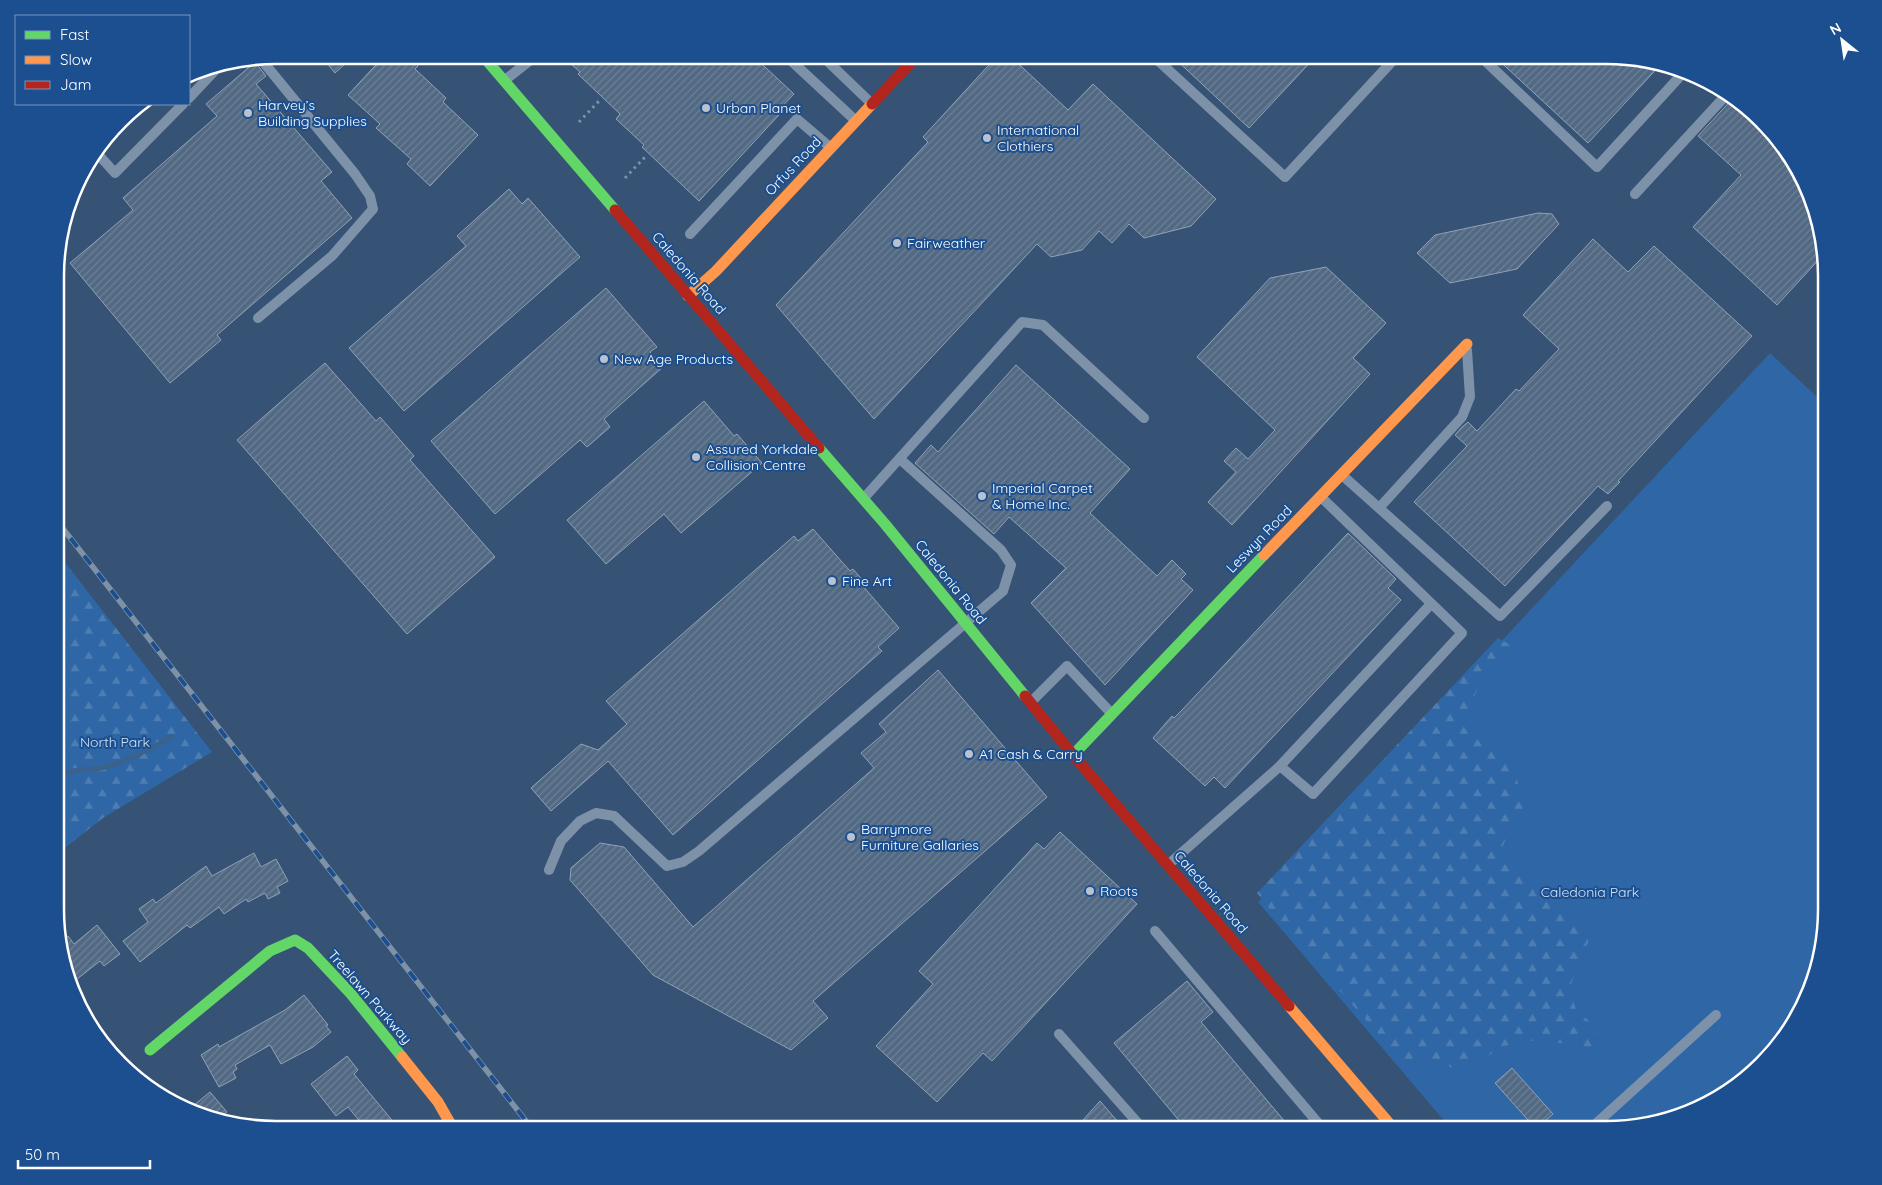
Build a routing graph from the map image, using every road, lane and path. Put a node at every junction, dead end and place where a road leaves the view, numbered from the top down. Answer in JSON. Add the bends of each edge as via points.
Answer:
{"nodes":[{"id":1,"x":265,"y":64,"type":"edge"},
{"id":2,"x":490,"y":64,"type":"edge"},
{"id":3,"x":525,"y":64,"type":"edge"},
{"id":4,"x":795,"y":64,"type":"edge"},
{"id":5,"x":830,"y":64,"type":"edge"},
{"id":6,"x":910,"y":64,"type":"edge"},
{"id":7,"x":1162,"y":64,"type":"edge"},
{"id":8,"x":1390,"y":64,"type":"edge"},
{"id":9,"x":1489,"y":64,"type":"edge"},
{"id":10,"x":212,"y":74,"type":"edge"},
{"id":11,"x":1680,"y":77,"type":"edge"},
{"id":12,"x":504,"y":81,"type":"junction"},
{"id":13,"x":190,"y":96,"type":"edge"},
{"id":14,"x":1723,"y":98,"type":"edge"},
{"id":15,"x":600,"y":100,"type":"dead end"},
{"id":16,"x":872,"y":104,"type":"junction"},
{"id":17,"x":181,"y":105,"type":"edge"},
{"id":18,"x":579,"y":122,"type":"dead end"},
{"id":19,"x":857,"y":122,"type":"junction"},
{"id":20,"x":831,"y":148,"type":"junction"},
{"id":21,"x":100,"y":156,"type":"edge"},
{"id":22,"x":645,"y":157,"type":"dead end"},
{"id":23,"x":625,"y":178,"type":"dead end"},
{"id":24,"x":1635,"y":194,"type":"dead end"},
{"id":25,"x":690,"y":234,"type":"dead end"},
{"id":26,"x":688,"y":296,"type":"junction"},
{"id":27,"x":258,"y":318,"type":"dead end"},
{"id":28,"x":1467,"y":344,"type":"joint"},
{"id":29,"x":1144,"y":418,"type":"dead end"},
{"id":30,"x":900,"y":459,"type":"junction"},
{"id":31,"x":1342,"y":474,"type":"junction"},
{"id":32,"x":1320,"y":497,"type":"junction"},
{"id":33,"x":864,"y":499,"type":"junction"},
{"id":34,"x":1607,"y":506,"type":"dead end"},
{"id":35,"x":1379,"y":508,"type":"junction"},
{"id":36,"x":1432,"y":604,"type":"junction"},
{"id":37,"x":966,"y":624,"type":"junction"},
{"id":38,"x":1030,"y":703,"type":"junction"},
{"id":39,"x":1112,"y":714,"type":"junction"},
{"id":40,"x":1073,"y":755,"type":"junction"},
{"id":41,"x":1280,"y":766,"type":"junction"},
{"id":42,"x":1168,"y":865,"type":"junction"},
{"id":43,"x":549,"y":870,"type":"dead end"},
{"id":44,"x":1155,"y":931,"type":"dead end"},
{"id":45,"x":1716,"y":1015,"type":"dead end"},
{"id":46,"x":1059,"y":1034,"type":"dead end"},
{"id":47,"x":150,"y":1050,"type":"dead end"},
{"id":48,"x":449,"y":1121,"type":"edge"},
{"id":49,"x":1136,"y":1121,"type":"edge"},
{"id":50,"x":1316,"y":1121,"type":"edge"},
{"id":51,"x":1387,"y":1121,"type":"edge"},
{"id":52,"x":1599,"y":1121,"type":"edge"}],
"edges":[{"from":1,"to":27,"type":"lane","via":[[355,174],[370,196],[373,209],[332,256]]},
{"from":2,"to":12,"type":"street","name":"Caledonia Road"},
{"from":3,"to":12,"type":"lane"},
{"from":4,"to":19,"type":"lane"},
{"from":5,"to":16,"type":"lane"},
{"from":6,"to":16,"type":"street","name":"Orfus Road"},
{"from":7,"to":8,"type":"lane","via":[[1286,177]]},
{"from":9,"to":11,"type":"lane","via":[[1598,167]]},
{"from":10,"to":13,"type":"lane"},
{"from":12,"to":26,"type":"street","name":"Caledonia Road"},
{"from":14,"to":24,"type":"lane"},
{"from":15,"to":18,"type":"path"},
{"from":16,"to":19,"type":"street","name":"Orfus Road"},
{"from":17,"to":21,"type":"lane","via":[[115,173]]},
{"from":19,"to":20,"type":"street","name":"Orfus Road"},
{"from":20,"to":25,"type":"lane","via":[[797,119]]},
{"from":20,"to":26,"type":"street","name":"Orfus Road","via":[[716,271]]},
{"from":22,"to":23,"type":"path"},
{"from":26,"to":33,"type":"street","name":"Caledonia Road"},
{"from":28,"to":31,"type":"street","name":"Leswyn Road"},
{"from":28,"to":35,"type":"lane","via":[[1470,397],[1462,417]]},
{"from":29,"to":30,"type":"lane","via":[[1043,326],[1022,322]]},
{"from":30,"to":33,"type":"lane"},
{"from":30,"to":37,"type":"lane","via":[[1001,550],[1011,565],[1003,591]]},
{"from":31,"to":32,"type":"street","name":"Leswyn Road"},
{"from":31,"to":35,"type":"lane"},
{"from":32,"to":36,"type":"lane"},
{"from":32,"to":39,"type":"street","name":"Leswyn Road"},
{"from":33,"to":37,"type":"street","name":"Caledonia Road"},
{"from":34,"to":35,"type":"lane","via":[[1500,616]]},
{"from":36,"to":41,"type":"lane"},
{"from":36,"to":41,"type":"lane","via":[[1462,633],[1313,794]]},
{"from":37,"to":38,"type":"street","name":"Caledonia Road"},
{"from":37,"to":43,"type":"lane","via":[[683,862],[667,866],[614,816],[596,813],[580,821],[561,841]]},
{"from":38,"to":39,"type":"lane","via":[[1067,666]]},
{"from":38,"to":40,"type":"street","name":"Caledonia Road"},
{"from":39,"to":40,"type":"street","name":"Leswyn Road"},
{"from":40,"to":42,"type":"street","name":"Caledonia Road"},
{"from":41,"to":42,"type":"lane"},
{"from":42,"to":51,"type":"street","name":"Caledonia Road"},
{"from":44,"to":50,"type":"lane"},
{"from":45,"to":52,"type":"lane"},
{"from":46,"to":49,"type":"lane"},
{"from":47,"to":48,"type":"street","name":"Treelawn Parkway","via":[[270,951],[295,940],[308,948],[351,994],[438,1102]]}]}
